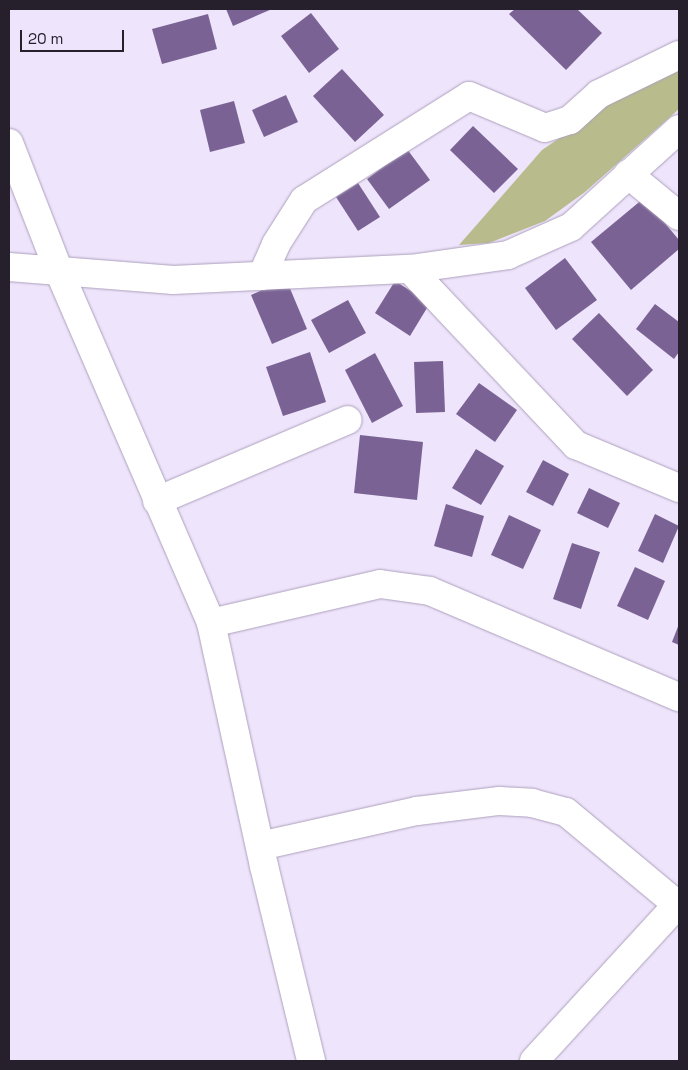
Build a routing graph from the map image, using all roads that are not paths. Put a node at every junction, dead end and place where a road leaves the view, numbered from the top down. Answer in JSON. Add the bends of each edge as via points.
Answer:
{"nodes":[{"id":1,"x":679,"y":55,"type":"edge"},
{"id":2,"x":679,"y":129,"type":"edge"},
{"id":3,"x":9,"y":144,"type":"edge"},
{"id":4,"x":628,"y":174,"type":"junction"},
{"id":5,"x":679,"y":216,"type":"edge"},
{"id":6,"x":9,"y":267,"type":"edge"},
{"id":7,"x":58,"y":269,"type":"junction"},
{"id":8,"x":410,"y":269,"type":"junction"},
{"id":9,"x":262,"y":276,"type":"junction"},
{"id":10,"x":348,"y":420,"type":"dead end"},
{"id":11,"x":679,"y":488,"type":"edge"},
{"id":12,"x":157,"y":501,"type":"junction"},
{"id":13,"x":211,"y":623,"type":"junction"},
{"id":14,"x":679,"y":697,"type":"edge"},
{"id":15,"x":260,"y":846,"type":"junction"},
{"id":16,"x":679,"y":905,"type":"edge"},
{"id":17,"x":311,"y":1061,"type":"edge"},
{"id":18,"x":534,"y":1061,"type":"edge"}],
"edges":[{"from":1,"to":9,"type":"street","via":[[599,94],[570,120],[545,128],[469,96],[304,200],[276,244]]},
{"from":2,"to":4,"type":"street"},
{"from":3,"to":7,"type":"street"},
{"from":4,"to":5,"type":"street"},
{"from":4,"to":8,"type":"street","via":[[571,227],[517,251]]},
{"from":6,"to":7,"type":"street"},
{"from":7,"to":9,"type":"street","via":[[173,280]]},
{"from":7,"to":12,"type":"street"},
{"from":8,"to":9,"type":"street"},
{"from":8,"to":11,"type":"street","via":[[576,445]]},
{"from":10,"to":12,"type":"street"},
{"from":12,"to":13,"type":"street"},
{"from":13,"to":14,"type":"street","via":[[380,584],[430,591]]},
{"from":13,"to":15,"type":"street"},
{"from":15,"to":16,"type":"street","via":[[417,811],[499,801],[532,802],[566,812]]},
{"from":15,"to":17,"type":"street"},
{"from":16,"to":18,"type":"street"}]}
